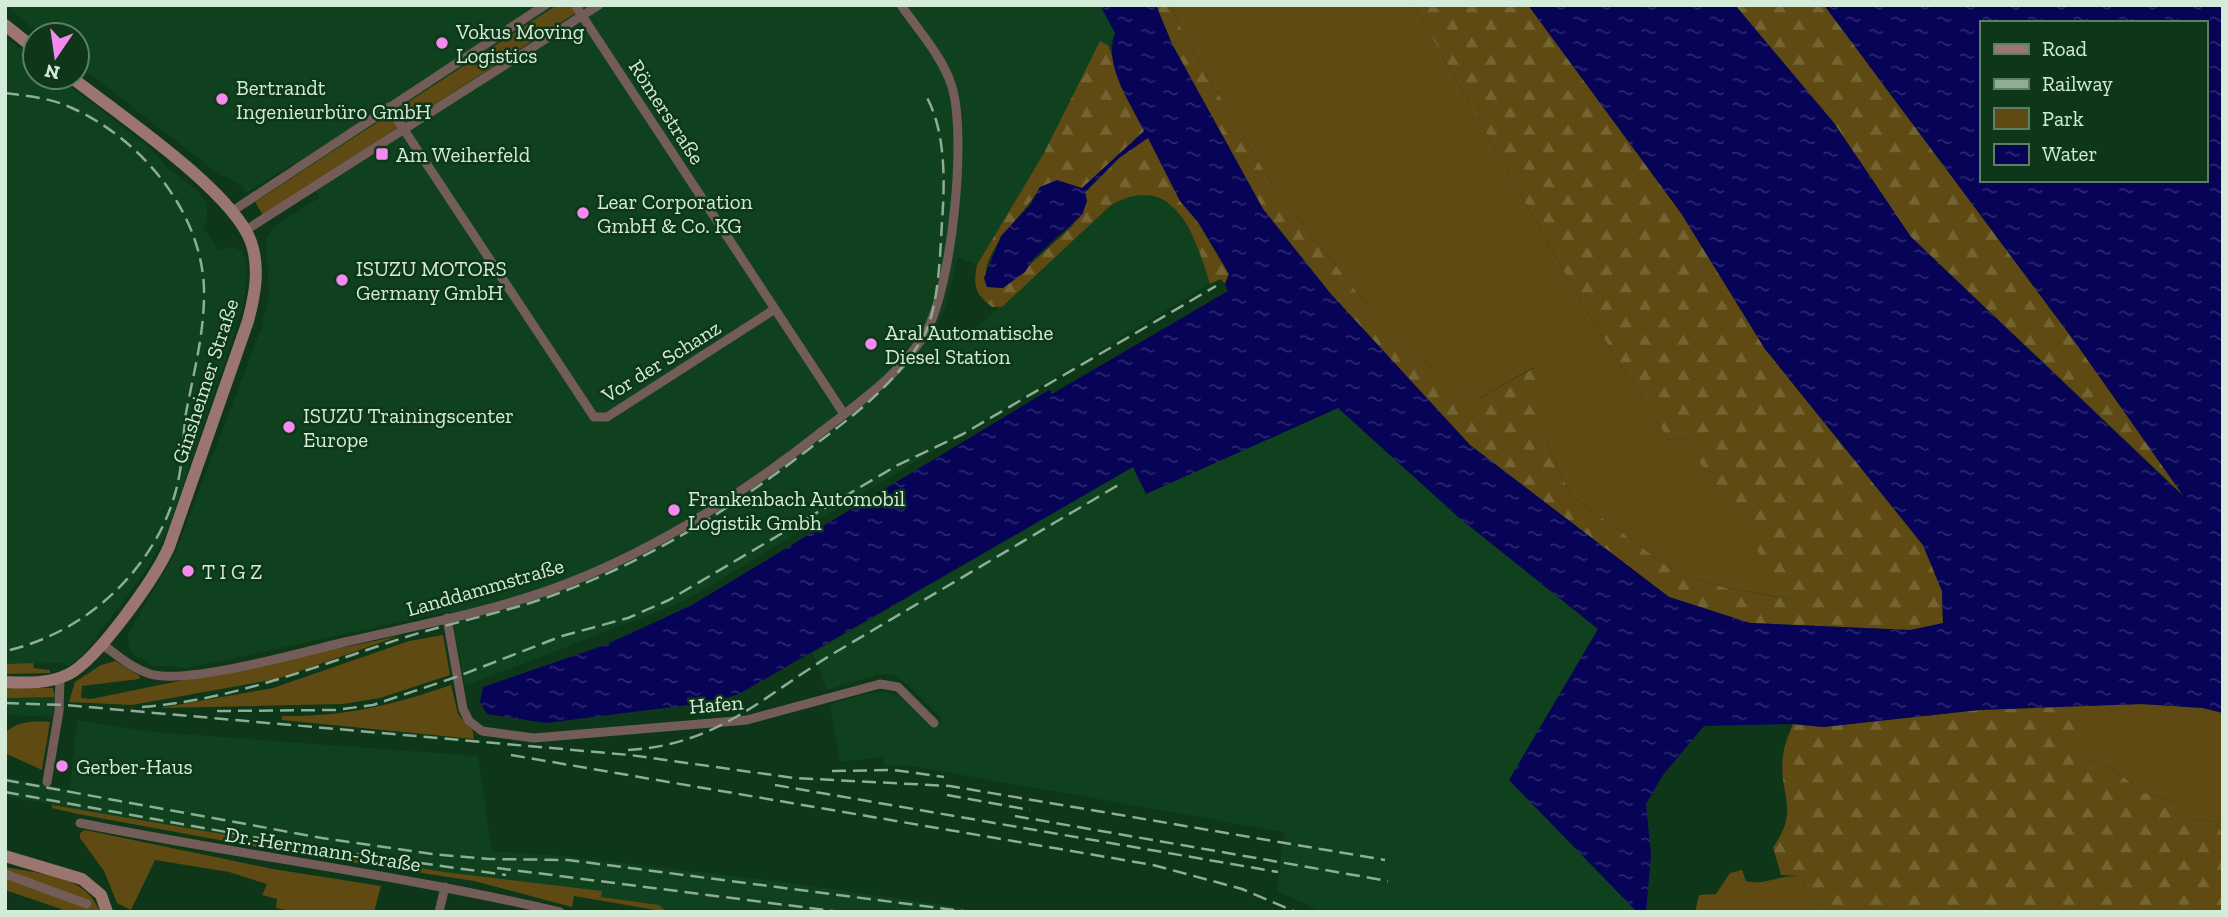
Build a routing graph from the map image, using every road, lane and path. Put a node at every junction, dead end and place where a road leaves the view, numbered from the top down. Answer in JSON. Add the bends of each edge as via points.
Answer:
{"nodes":[{"id":1,"x":545,"y":5,"type":"edge"},
{"id":2,"x":575,"y":5,"type":"edge"},
{"id":3,"x":598,"y":5,"type":"edge"},
{"id":4,"x":901,"y":5,"type":"edge"},
{"id":5,"x":582,"y":16,"type":"junction"},
{"id":6,"x":5,"y":25,"type":"edge"},
{"id":7,"x":21,"y":38,"type":"edge"},
{"id":8,"x":89,"y":91,"type":"edge"},
{"id":9,"x":389,"y":107,"type":"junction"},
{"id":10,"x":404,"y":130,"type":"junction"},
{"id":11,"x":234,"y":210,"type":"junction"},
{"id":12,"x":246,"y":230,"type":"junction"},
{"id":13,"x":775,"y":309,"type":"junction"},
{"id":14,"x":844,"y":414,"type":"junction"},
{"id":15,"x":447,"y":618,"type":"junction"},
{"id":16,"x":102,"y":643,"type":"junction"},
{"id":17,"x":60,"y":678,"type":"junction"},
{"id":18,"x":5,"y":682,"type":"edge"},
{"id":19,"x":934,"y":723,"type":"dead end"},
{"id":20,"x":47,"y":782,"type":"dead end"},
{"id":21,"x":80,"y":822,"type":"dead end"},
{"id":22,"x":5,"y":856,"type":"edge"},
{"id":23,"x":5,"y":864,"type":"edge"},
{"id":24,"x":44,"y":868,"type":"junction"},
{"id":25,"x":5,"y":874,"type":"edge"},
{"id":26,"x":445,"y":887,"type":"junction"},
{"id":27,"x":87,"y":904,"type":"dead end"},
{"id":28,"x":107,"y":912,"type":"edge"},
{"id":29,"x":439,"y":912,"type":"edge"},
{"id":30,"x":560,"y":912,"type":"edge"}],
"edges":[{"from":1,"to":9,"type":"street"},
{"from":2,"to":5,"type":"street","name":"Römerstraße"},
{"from":3,"to":5,"type":"street"},
{"from":4,"to":14,"type":"street","name":"Landdammstraße","via":[[941,64],[957,109],[951,244],[944,282],[926,332],[897,368]]},
{"from":5,"to":10,"type":"street"},
{"from":5,"to":13,"type":"street","name":"Römerstraße"},
{"from":6,"to":7,"type":"main road"},
{"from":8,"to":11,"type":"main road","name":"Ginsheimer Straße"},
{"from":9,"to":10,"type":"street","name":"Vor der Schanz"},
{"from":9,"to":11,"type":"street"},
{"from":10,"to":12,"type":"street"},
{"from":10,"to":13,"type":"street","name":"Vor der Schanz","via":[[594,417],[607,417]]},
{"from":11,"to":12,"type":"main road","name":"Ginsheimer Straße"},
{"from":12,"to":16,"type":"main road","name":"Ginsheimer Straße","via":[[256,273],[252,306],[169,547]]},
{"from":13,"to":14,"type":"street","name":"Römerstraße"},
{"from":14,"to":15,"type":"street","name":"Landdammstraße","via":[[735,495],[610,566],[507,604]]},
{"from":15,"to":16,"type":"street","name":"Landdammstraße","via":[[275,659],[172,677],[142,671]]},
{"from":15,"to":19,"type":"street","name":"Hafen","via":[[463,709],[482,731],[534,738],[732,722],[880,684],[898,687]]},
{"from":16,"to":17,"type":"main road","name":"Ginsheimer Straße","via":[[84,664]]},
{"from":17,"to":18,"type":"main road","name":"Ginsheimer Straße"},
{"from":17,"to":20,"type":"street"},
{"from":21,"to":26,"type":"street","name":"Dr.-Herrmann-Straße"},
{"from":22,"to":24,"type":"main road"},
{"from":23,"to":24,"type":"main road"},
{"from":24,"to":28,"type":"main road","via":[[90,883]]},
{"from":25,"to":27,"type":"street"},
{"from":26,"to":29,"type":"street"},
{"from":26,"to":30,"type":"street","name":"Dr.-Herrmann-Straße"}]}
